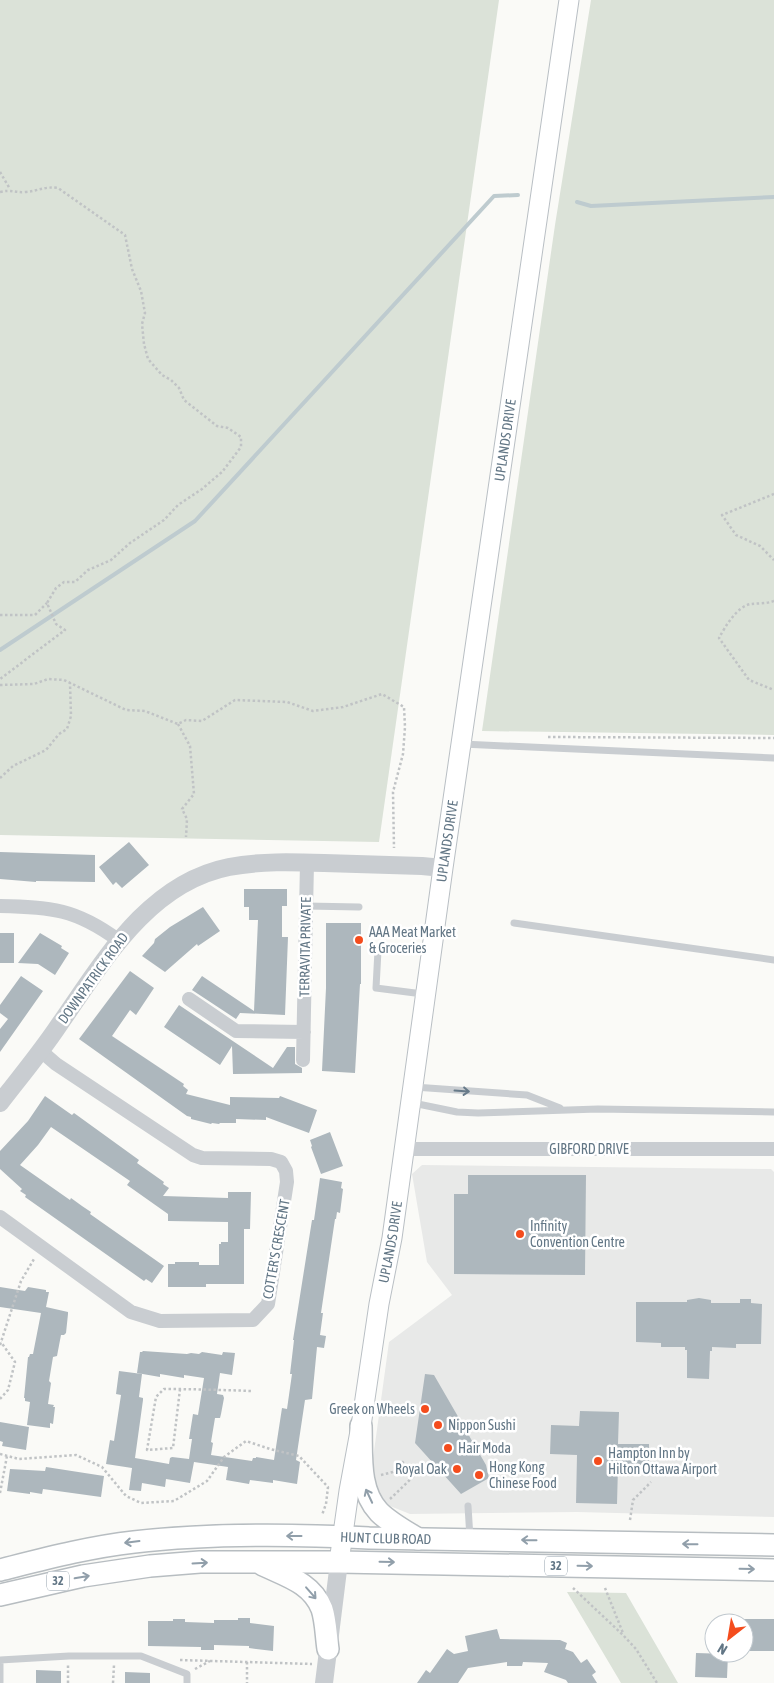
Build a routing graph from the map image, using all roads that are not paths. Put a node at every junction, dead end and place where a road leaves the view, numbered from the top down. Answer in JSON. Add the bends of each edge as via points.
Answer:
{"nodes":[{"id":1,"x":569,"y":0,"type":"edge"},
{"id":2,"x":462,"y":744,"type":"junction"},
{"id":3,"x":774,"y":758,"type":"edge"},
{"id":4,"x":307,"y":863,"type":"junction"},
{"id":5,"x":443,"y":868,"type":"junction"},
{"id":6,"x":0,"y":906,"type":"edge"},
{"id":7,"x":306,"y":906,"type":"junction"},
{"id":8,"x":359,"y":908,"type":"dead end"},
{"id":9,"x":514,"y":923,"type":"dead end"},
{"id":10,"x":118,"y":940,"type":"junction"},
{"id":11,"x":378,"y":950,"type":"dead end"},
{"id":12,"x":774,"y":960,"type":"edge"},
{"id":13,"x":426,"y":994,"type":"junction"},
{"id":14,"x":189,"y":999,"type":"dead end"},
{"id":15,"x":304,"y":1032,"type":"junction"},
{"id":16,"x":41,"y":1052,"type":"junction"},
{"id":17,"x":303,"y":1060,"type":"dead end"},
{"id":18,"x":412,"y":1095,"type":"junction"},
{"id":19,"x":0,"y":1103,"type":"edge"},
{"id":20,"x":563,"y":1109,"type":"junction"},
{"id":21,"x":774,"y":1112,"type":"edge"},
{"id":22,"x":405,"y":1149,"type":"junction"},
{"id":23,"x":774,"y":1149,"type":"edge"},
{"id":24,"x":0,"y":1217,"type":"edge"},
{"id":25,"x":361,"y":1426,"type":"junction"},
{"id":26,"x":468,"y":1506,"type":"dead end"},
{"id":27,"x":342,"y":1537,"type":"junction"},
{"id":28,"x":418,"y":1539,"type":"junction"},
{"id":29,"x":470,"y":1540,"type":"junction"},
{"id":30,"x":774,"y":1545,"type":"edge"},
{"id":31,"x":254,"y":1561,"type":"junction"},
{"id":32,"x":339,"y":1562,"type":"junction"},
{"id":33,"x":0,"y":1570,"type":"edge"},
{"id":34,"x":774,"y":1570,"type":"edge"},
{"id":35,"x":0,"y":1595,"type":"edge"},
{"id":36,"x":327,"y":1657,"type":"junction"},
{"id":37,"x":0,"y":1682,"type":"edge"},
{"id":38,"x":187,"y":1683,"type":"edge"},
{"id":39,"x":324,"y":1683,"type":"edge"}],
"edges":[{"from":1,"to":2,"type":"main road","name":"UPLANDS DRIVE"},
{"from":2,"to":3,"type":"lane"},
{"from":2,"to":5,"type":"main road","name":"UPLANDS DRIVE"},
{"from":4,"to":5,"type":"street","name":"DOWNPATRICK ROAD"},
{"from":4,"to":7,"type":"street","name":"TERRAVITA PRIVATE"},
{"from":4,"to":10,"type":"street","name":"DOWNPATRICK ROAD","via":[[274,862],[228,867],[192,880],[144,913]]},
{"from":5,"to":13,"type":"main road","name":"UPLANDS DRIVE"},
{"from":6,"to":10,"type":"street","via":[[42,907],[70,913],[99,926]]},
{"from":7,"to":8,"type":"lane"},
{"from":7,"to":15,"type":"street","name":"TERRAVITA PRIVATE"},
{"from":9,"to":12,"type":"lane"},
{"from":10,"to":16,"type":"street","name":"DOWNPATRICK ROAD"},
{"from":11,"to":13,"type":"lane","via":[[376,988]]},
{"from":13,"to":18,"type":"main road","name":"UPLANDS DRIVE"},
{"from":14,"to":15,"type":"street","via":[[236,1031]]},
{"from":15,"to":17,"type":"street","name":"TERRAVITA PRIVATE"},
{"from":16,"to":19,"type":"street","name":"DOWNPATRICK ROAD"},
{"from":16,"to":24,"type":"street","name":"COTTER'S CRESCENT","via":[[193,1155],[281,1162],[287,1182],[268,1304],[253,1320],[160,1321],[131,1312]]},
{"from":18,"to":20,"type":"lane","one_way":true,"via":[[527,1095]]},
{"from":18,"to":20,"type":"lane","via":[[457,1112]]},
{"from":18,"to":22,"type":"main road","name":"UPLANDS DRIVE"},
{"from":20,"to":21,"type":"lane"},
{"from":22,"to":23,"type":"street","name":"GIBFORD DRIVE"},
{"from":22,"to":25,"type":"main road","name":"UPLANDS DRIVE"},
{"from":25,"to":27,"type":"main road","name":"UPLANDS DRIVE"},
{"from":28,"to":25,"type":"main road","one_way":true,"via":[[382,1515],[371,1502],[363,1482]]},
{"from":26,"to":29,"type":"lane"},
{"from":27,"to":28,"type":"main road","name":"HUNT CLUB ROAD","number":"32"},
{"from":27,"to":32,"type":"main road","name":"UPLANDS DRIVE"},
{"from":27,"to":33,"type":"main road","name":"HUNT CLUB ROAD","number":"32","one_way":true,"via":[[206,1536],[140,1541]]},
{"from":28,"to":29,"type":"main road","name":"HUNT CLUB ROAD","number":"32"},
{"from":30,"to":29,"type":"main road","name":"HUNT CLUB ROAD","number":"32","one_way":true},
{"from":31,"to":32,"type":"main road","name":"HUNT CLUB ROAD","number":"32"},
{"from":35,"to":31,"type":"main road","name":"HUNT CLUB ROAD","number":"32","one_way":true,"via":[[150,1566]]},
{"from":31,"to":36,"type":"main road","one_way":true,"via":[[302,1583],[314,1596],[322,1611]]},
{"from":32,"to":34,"type":"main road","name":"HUNT CLUB ROAD","number":"32","one_way":true},
{"from":32,"to":36,"type":"street","name":"UPLANDS DRIVE"},
{"from":36,"to":39,"type":"street","name":"UPLANDS DRIVE"},
{"from":37,"to":38,"type":"lane","via":[[0,1660],[141,1656],[187,1674]]}]}
